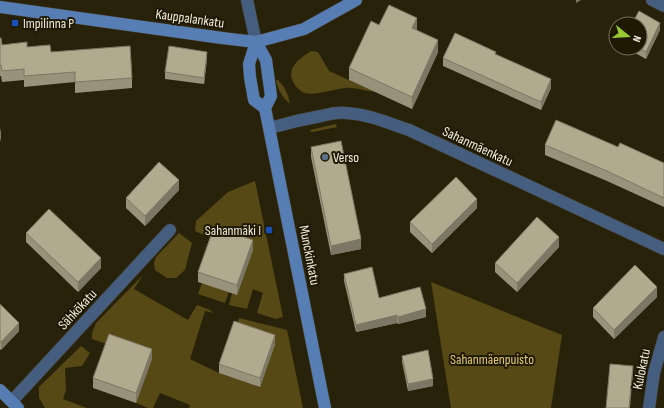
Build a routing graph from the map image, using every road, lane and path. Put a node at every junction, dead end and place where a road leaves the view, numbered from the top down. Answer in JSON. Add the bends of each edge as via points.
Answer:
{"nodes":[{"id":1,"x":247,"y":0,"type":"edge"},
{"id":2,"x":356,"y":0,"type":"edge"},
{"id":3,"x":652,"y":0,"type":"edge"},
{"id":4,"x":664,"y":6,"type":"edge"},
{"id":5,"x":0,"y":7,"type":"edge"},
{"id":6,"x":256,"y":42,"type":"junction"},
{"id":7,"x":265,"y":108,"type":"junction"},
{"id":8,"x":270,"y":128,"type":"junction"},
{"id":9,"x":170,"y":230,"type":"dead end"},
{"id":10,"x":664,"y":249,"type":"edge"},
{"id":11,"x":664,"y":337,"type":"edge"},
{"id":12,"x":0,"y":390,"type":"edge"},
{"id":13,"x":12,"y":406,"type":"edge"},
{"id":14,"x":326,"y":408,"type":"edge"},
{"id":15,"x":649,"y":408,"type":"edge"}],
"edges":[{"from":1,"to":6,"type":"street","name":"Munckinkatu"},
{"from":2,"to":6,"type":"main road","via":[[304,29]]},
{"from":3,"to":4,"type":"street"},
{"from":5,"to":6,"type":"main road","name":"Kauppalankatu"},
{"from":6,"to":7,"type":"main road","name":"Munckinkatu","via":[[266,60],[271,96]]},
{"from":6,"to":7,"type":"main road","name":"Munckinkatu","via":[[249,64],[250,77],[254,100]]},
{"from":7,"to":8,"type":"main road","name":"Munckinkatu"},
{"from":8,"to":10,"type":"street","name":"Sahanmäenkatu","via":[[336,113],[379,119],[415,133]]},
{"from":8,"to":14,"type":"main road","name":"Munckinkatu"},
{"from":9,"to":13,"type":"street","name":"Sähkökatu"},
{"from":11,"to":15,"type":"street","name":"Kulokatu","via":[[654,373]]},
{"from":12,"to":13,"type":"main road"}]}
